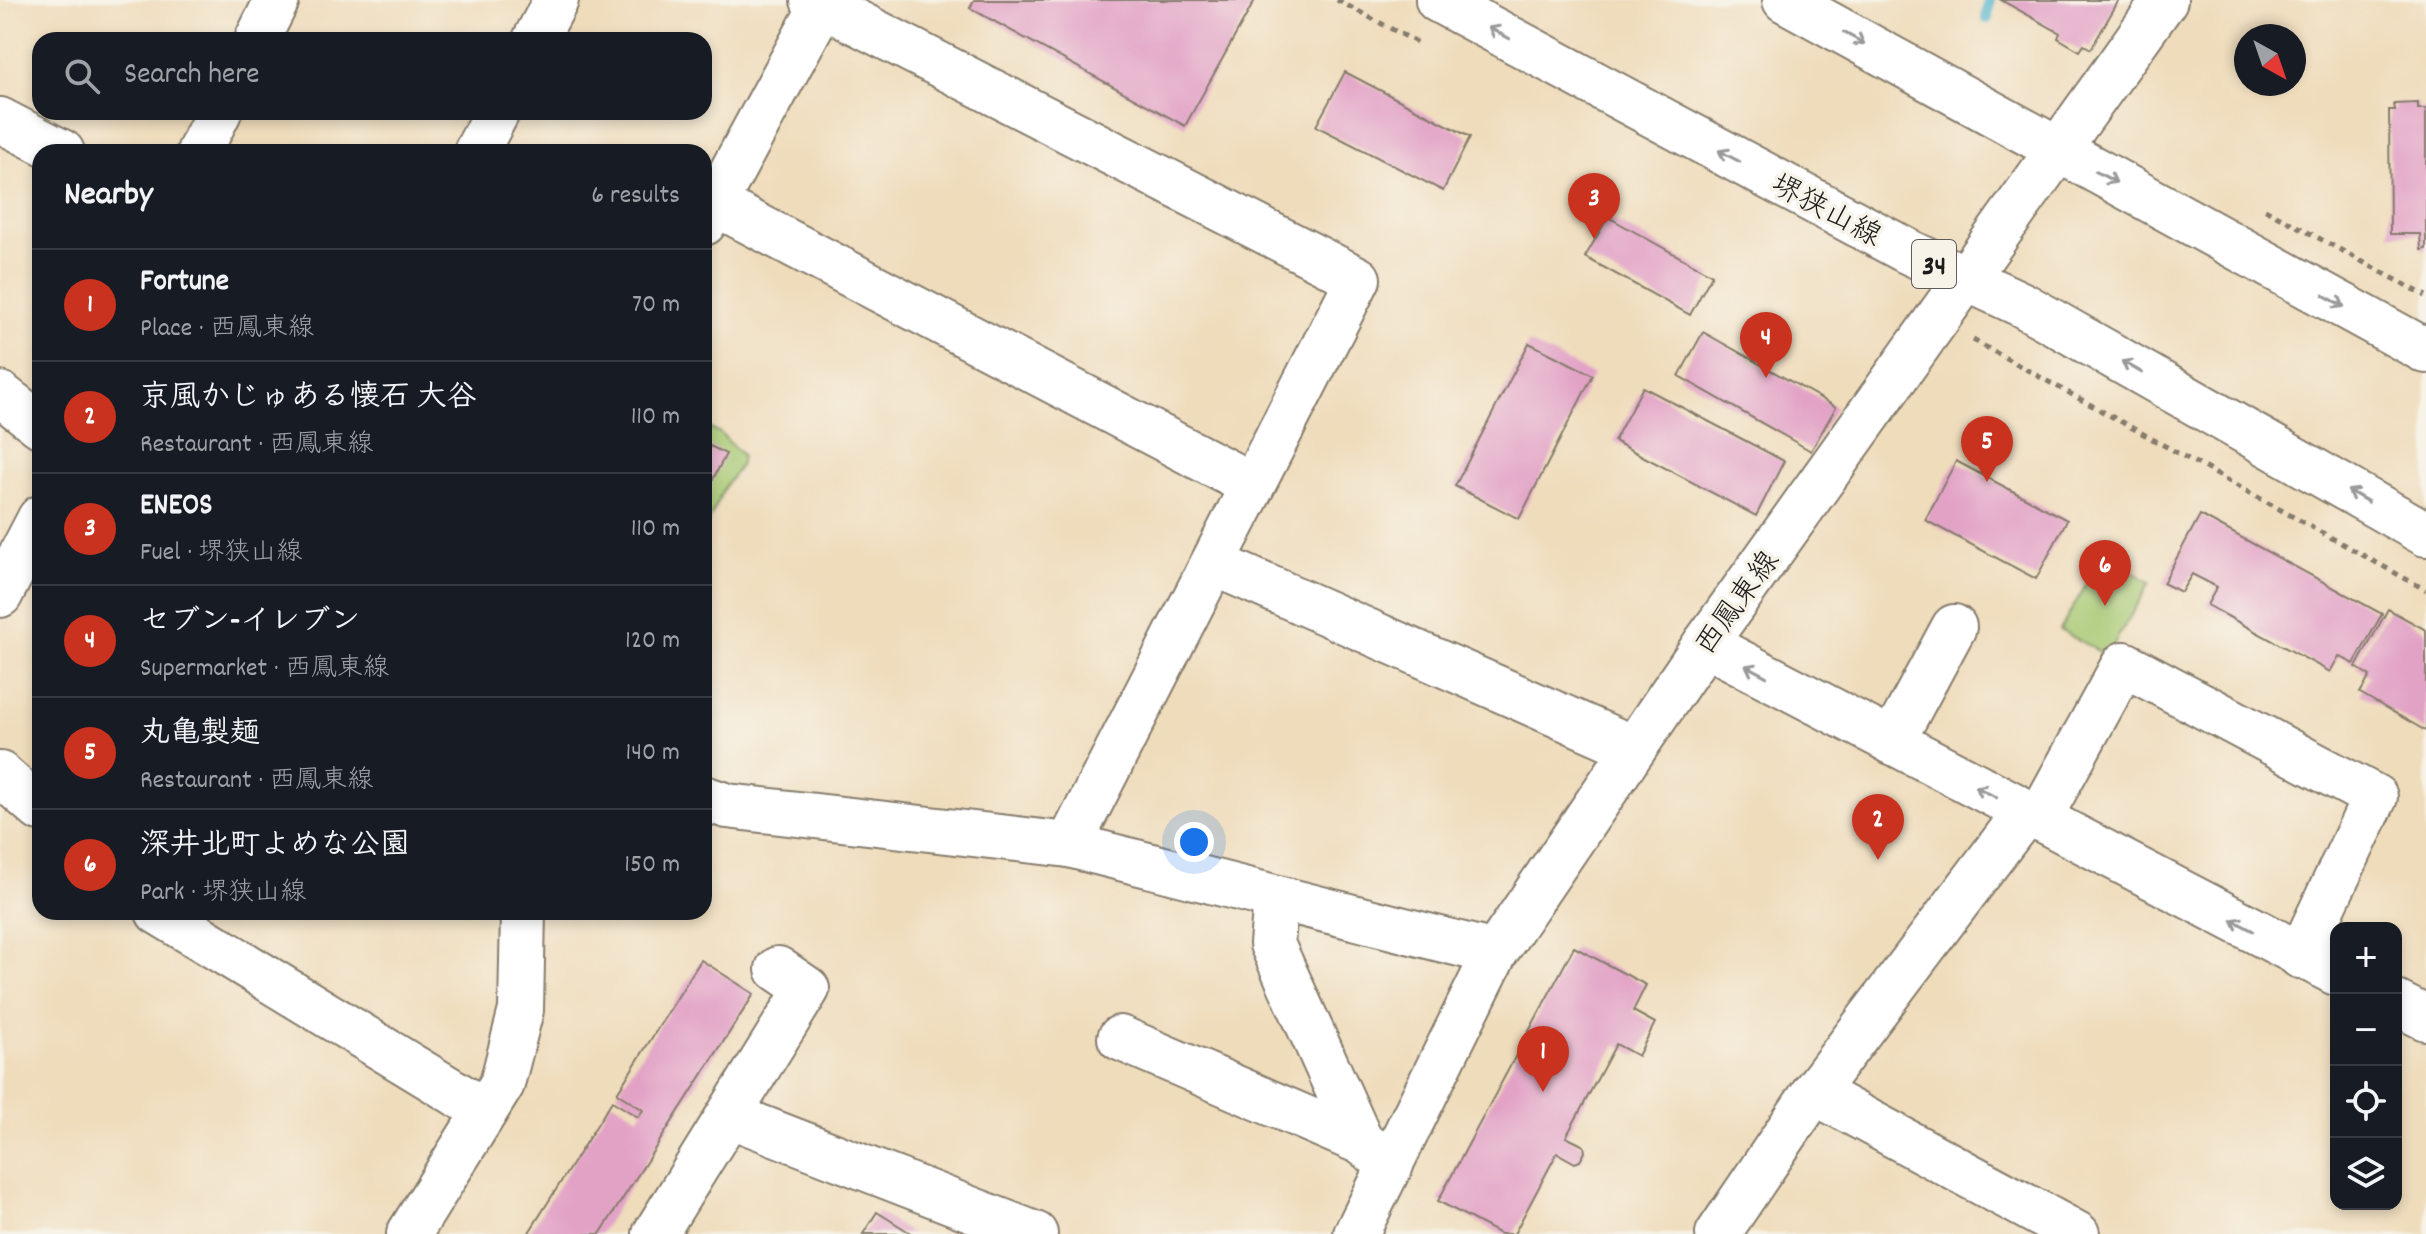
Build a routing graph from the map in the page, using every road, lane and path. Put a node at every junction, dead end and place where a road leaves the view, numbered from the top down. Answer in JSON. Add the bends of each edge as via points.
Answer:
{"nodes":[{"id":1,"x":277,"y":0,"type":"edge"},
{"id":2,"x":556,"y":0,"type":"edge"},
{"id":3,"x":1438,"y":0,"type":"edge"},
{"id":4,"x":1785,"y":0,"type":"edge"},
{"id":5,"x":2165,"y":0,"type":"edge"},
{"id":6,"x":820,"y":2,"type":"edge"},
{"id":7,"x":261,"y":32,"type":"edge"},
{"id":8,"x":539,"y":32,"type":"edge"},
{"id":9,"x":0,"y":120,"type":"edge"},
{"id":10,"x":215,"y":120,"type":"edge"},
{"id":11,"x":493,"y":120,"type":"edge"},
{"id":12,"x":46,"y":144,"type":"edge"},
{"id":13,"x":203,"y":144,"type":"edge"},
{"id":14,"x":480,"y":144,"type":"edge"},
{"id":15,"x":2057,"y":151,"type":"junction"},
{"id":16,"x":712,"y":207,"type":"edge"},
{"id":17,"x":2261,"y":207,"type":"dead end"},
{"id":18,"x":712,"y":215,"type":"edge"},
{"id":19,"x":1967,"y":280,"type":"junction"},
{"id":20,"x":2426,"y":296,"type":"edge"},
{"id":21,"x":1964,"y":336,"type":"dead end"},
{"id":22,"x":2426,"y":351,"type":"edge"},
{"id":23,"x":0,"y":394,"type":"edge"},
{"id":24,"x":32,"y":419,"type":"edge"},
{"id":25,"x":1252,"y":485,"type":"junction"},
{"id":26,"x":32,"y":533,"type":"edge"},
{"id":27,"x":2426,"y":534,"type":"edge"},
{"id":28,"x":1213,"y":563,"type":"junction"},
{"id":29,"x":2426,"y":590,"type":"edge"},
{"id":30,"x":0,"y":595,"type":"edge"},
{"id":31,"x":1954,"y":627,"type":"dead end"},
{"id":32,"x":1705,"y":644,"type":"junction"},
{"id":33,"x":1892,"y":742,"type":"junction"},
{"id":34,"x":1633,"y":748,"type":"junction"},
{"id":35,"x":0,"y":774,"type":"edge"},
{"id":36,"x":712,"y":801,"type":"edge"},
{"id":37,"x":32,"y":802,"type":"edge"},
{"id":38,"x":2032,"y":816,"type":"junction"},
{"id":39,"x":1069,"y":845,"type":"junction"},
{"id":40,"x":1276,"y":899,"type":"junction"},
{"id":41,"x":171,"y":920,"type":"edge"},
{"id":42,"x":523,"y":920,"type":"edge"},
{"id":43,"x":1495,"y":953,"type":"junction"},
{"id":44,"x":2318,"y":965,"type":"edge"},
{"id":45,"x":778,"y":969,"type":"dead end"},
{"id":46,"x":2402,"y":1006,"type":"edge"},
{"id":47,"x":2426,"y":1018,"type":"edge"},
{"id":48,"x":1120,"y":1038,"type":"dead end"},
{"id":49,"x":1814,"y":1092,"type":"junction"},
{"id":50,"x":485,"y":1111,"type":"junction"},
{"id":51,"x":731,"y":1116,"type":"junction"},
{"id":52,"x":1376,"y":1153,"type":"junction"},
{"id":53,"x":1007,"y":1229,"type":"edge"},
{"id":54,"x":409,"y":1234,"type":"edge"},
{"id":55,"x":655,"y":1234,"type":"edge"},
{"id":56,"x":1356,"y":1234,"type":"edge"},
{"id":57,"x":1718,"y":1234,"type":"edge"},
{"id":58,"x":2077,"y":1234,"type":"edge"}],
"edges":[{"from":1,"to":7,"type":"street"},
{"from":2,"to":8,"type":"street"},
{"from":19,"to":3,"type":"street","name":"堺狭山線","number":"34","one_way":true},
{"from":4,"to":15,"type":"street","one_way":true},
{"from":5,"to":15,"type":"street","name":"西鳳東線"},
{"from":6,"to":16,"type":"street"},
{"from":6,"to":25,"type":"street","via":[[1358,279]]},
{"from":9,"to":12,"type":"street"},
{"from":10,"to":13,"type":"street"},
{"from":11,"to":14,"type":"street"},
{"from":15,"to":19,"type":"street","name":"西鳳東線"},
{"from":15,"to":22,"type":"street","one_way":true},
{"from":17,"to":20,"type":"path"},
{"from":18,"to":25,"type":"street"},
{"from":27,"to":19,"type":"street","name":"堺狭山線","number":"34","one_way":true,"via":[[2023,305]]},
{"from":19,"to":32,"type":"street","name":"西鳳東線"},
{"from":21,"to":29,"type":"path"},
{"from":23,"to":24,"type":"street"},
{"from":25,"to":28,"type":"street"},
{"from":26,"to":30,"type":"street"},
{"from":28,"to":34,"type":"street"},
{"from":28,"to":39,"type":"street"},
{"from":31,"to":33,"type":"street"},
{"from":33,"to":32,"type":"street","one_way":true},
{"from":32,"to":34,"type":"street","name":"西鳳東線"},
{"from":38,"to":33,"type":"street","one_way":true},
{"from":34,"to":43,"type":"street","name":"西鳳東線"},
{"from":35,"to":37,"type":"street"},
{"from":36,"to":39,"type":"street"},
{"from":44,"to":38,"type":"street","one_way":true},
{"from":38,"to":44,"type":"street","via":[[2124,664],[2375,797]]},
{"from":38,"to":49,"type":"street"},
{"from":39,"to":40,"type":"street"},
{"from":40,"to":43,"type":"street"},
{"from":40,"to":52,"type":"street","via":[[1272,944]]},
{"from":41,"to":50,"type":"street"},
{"from":42,"to":50,"type":"street","via":[[521,1010],[502,1084]]},
{"from":43,"to":52,"type":"street","name":"西鳳東線"},
{"from":45,"to":51,"type":"street","via":[[807,989]]},
{"from":46,"to":47,"type":"street"},
{"from":48,"to":52,"type":"street"},
{"from":49,"to":57,"type":"street"},
{"from":49,"to":58,"type":"street"},
{"from":50,"to":54,"type":"street"},
{"from":51,"to":53,"type":"street"},
{"from":51,"to":55,"type":"street"},
{"from":52,"to":56,"type":"street","name":"西鳳東線"}]}
